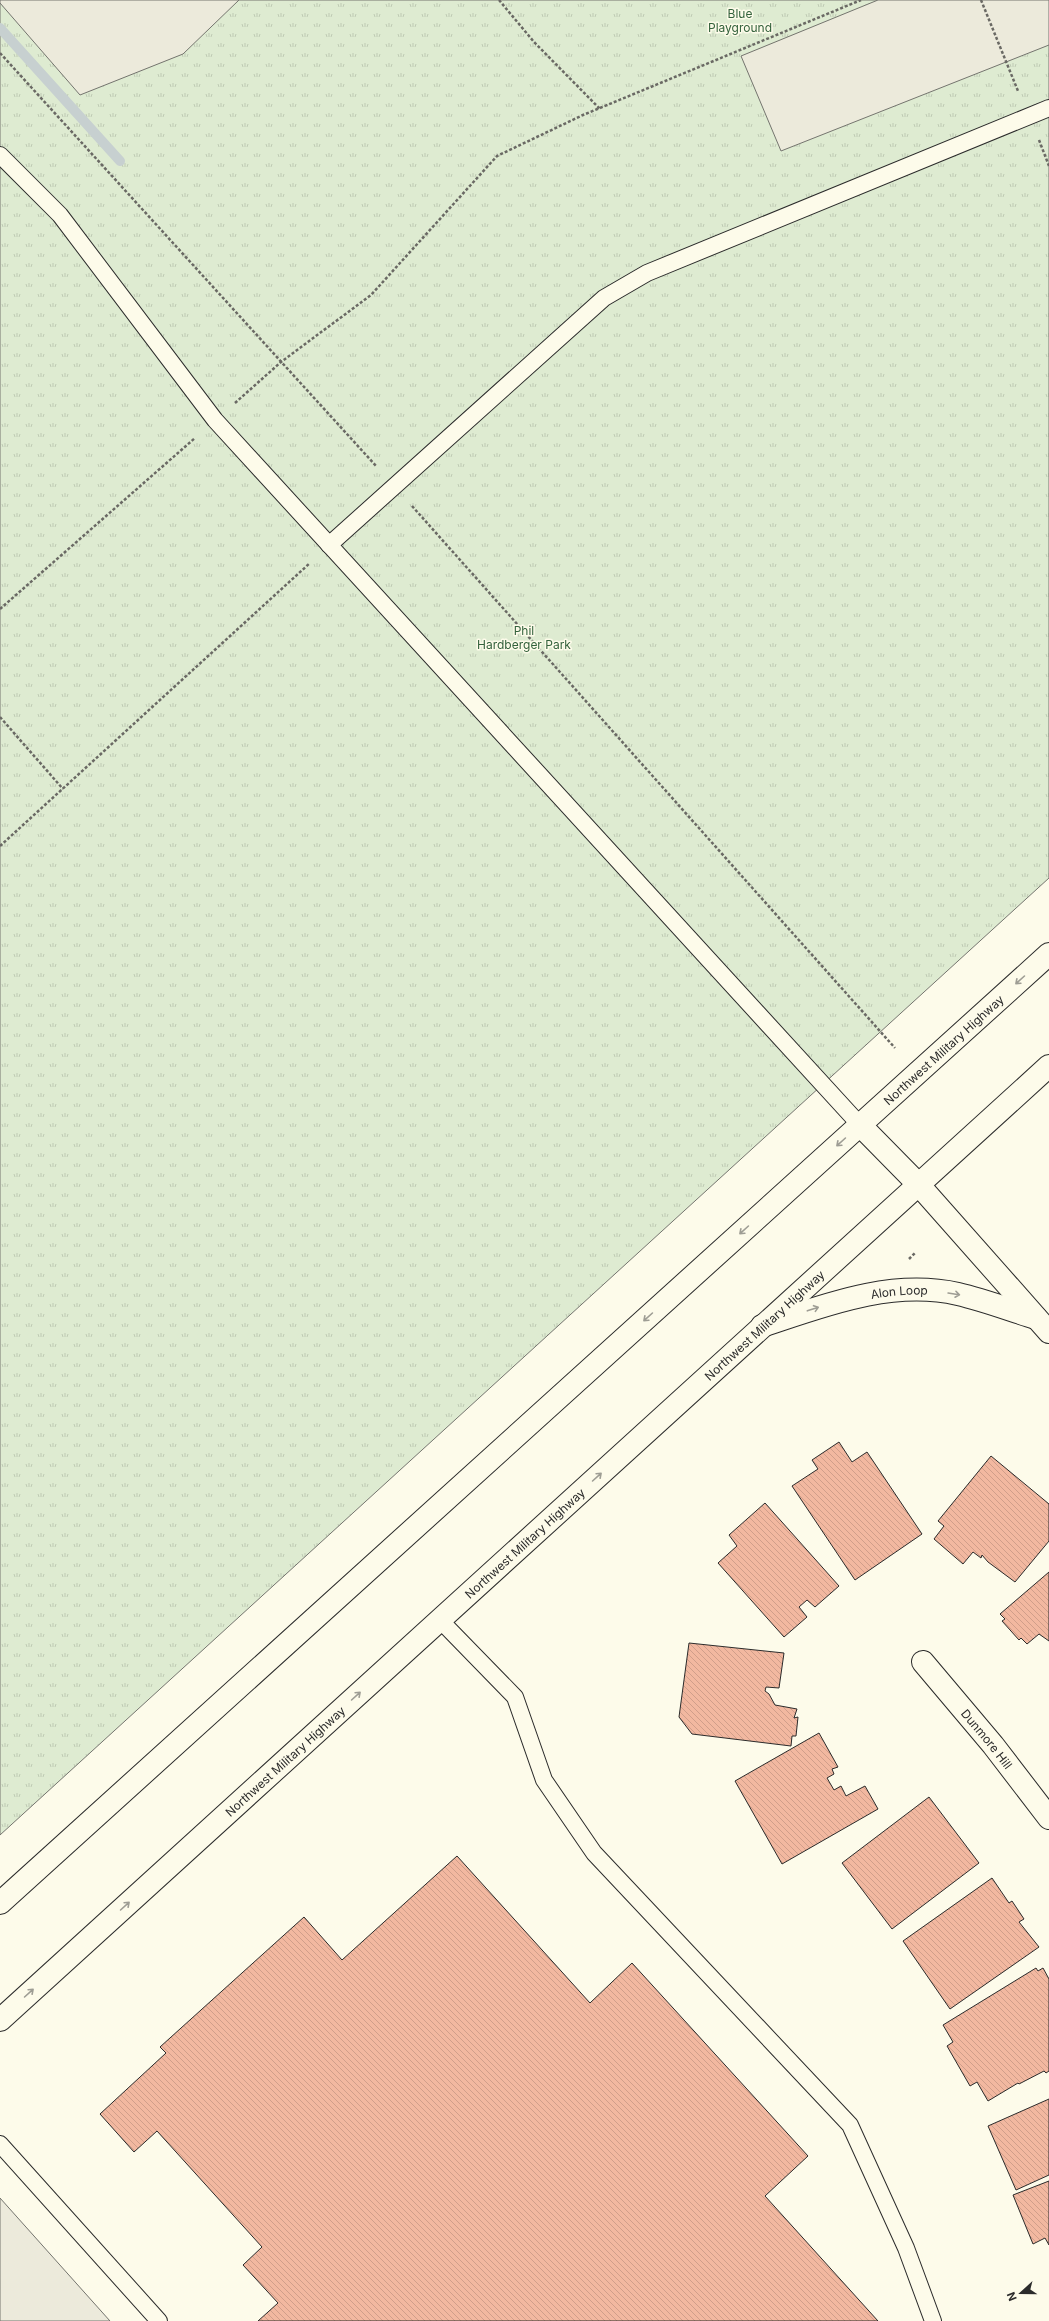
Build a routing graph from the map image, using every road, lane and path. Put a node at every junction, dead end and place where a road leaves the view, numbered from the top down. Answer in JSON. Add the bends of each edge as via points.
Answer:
{"nodes":[{"id":1,"x":499,"y":0,"type":"edge"},
{"id":2,"x":861,"y":0,"type":"edge"},
{"id":3,"x":981,"y":0,"type":"edge"},
{"id":4,"x":0,"y":54,"type":"edge"},
{"id":5,"x":1049,"y":108,"type":"edge"},
{"id":6,"x":600,"y":109,"type":"junction"},
{"id":7,"x":1029,"y":116,"type":"junction"},
{"id":8,"x":0,"y":155,"type":"edge"},
{"id":9,"x":1049,"y":166,"type":"edge"},
{"id":10,"x":281,"y":362,"type":"junction"},
{"id":11,"x":215,"y":420,"type":"junction"},
{"id":12,"x":396,"y":487,"type":"junction"},
{"id":13,"x":329,"y":545,"type":"junction"},
{"id":14,"x":0,"y":609,"type":"edge"},
{"id":15,"x":0,"y":717,"type":"edge"},
{"id":16,"x":63,"y":789,"type":"junction"},
{"id":17,"x":0,"y":846,"type":"edge"},
{"id":18,"x":1049,"y":954,"type":"edge"},
{"id":19,"x":895,"y":1048,"type":"dead end"},
{"id":20,"x":1049,"y":1066,"type":"edge"},
{"id":21,"x":860,"y":1125,"type":"junction"},
{"id":22,"x":918,"y":1184,"type":"junction"},
{"id":23,"x":1043,"y":1325,"type":"edge"},
{"id":24,"x":762,"y":1326,"type":"junction"},
{"id":25,"x":440,"y":1620,"type":"junction"},
{"id":26,"x":923,"y":1662,"type":"dead end"},
{"id":27,"x":1049,"y":1818,"type":"edge"},
{"id":28,"x":0,"y":1903,"type":"edge"},
{"id":29,"x":0,"y":2020,"type":"edge"},
{"id":30,"x":0,"y":2144,"type":"edge"},
{"id":31,"x":158,"y":2321,"type":"edge"},
{"id":32,"x":933,"y":2321,"type":"edge"}],
"edges":[{"from":1,"to":6,"type":"path","via":[[534,42]]},
{"from":2,"to":6,"type":"path"},
{"from":3,"to":7,"type":"path"},
{"from":4,"to":10,"type":"path"},
{"from":5,"to":7,"type":"lane"},
{"from":6,"to":10,"type":"path","via":[[497,156],[370,295]]},
{"from":7,"to":9,"type":"path"},
{"from":7,"to":12,"type":"lane","via":[[647,273],[604,298]]},
{"from":8,"to":11,"type":"lane","via":[[60,215]]},
{"from":10,"to":11,"type":"path"},
{"from":10,"to":12,"type":"path"},
{"from":11,"to":13,"type":"lane"},
{"from":11,"to":14,"type":"path"},
{"from":12,"to":13,"type":"lane"},
{"from":12,"to":19,"type":"path"},
{"from":13,"to":16,"type":"path"},
{"from":13,"to":21,"type":"lane"},
{"from":15,"to":16,"type":"path"},
{"from":16,"to":17,"type":"path"},
{"from":18,"to":21,"type":"main road","name":"Northwest Military Highway","one_way":true},
{"from":20,"to":22,"type":"main road","name":"Northwest Military Highway"},
{"from":21,"to":22,"type":"main road","name":"Alon Loop"},
{"from":21,"to":28,"type":"main road","name":"Northwest Military Highway","one_way":true},
{"from":22,"to":23,"type":"main road","name":"Alon Loop"},
{"from":22,"to":24,"type":"main road","name":"Northwest Military Highway"},
{"from":24,"to":23,"type":"main road","name":"Alon Loop","one_way":true,"via":[[847,1298],[907,1289],[957,1294]]},
{"from":25,"to":24,"type":"main road","name":"Northwest Military Highway","one_way":true},
{"from":29,"to":25,"type":"main road","name":"Northwest Military Highway","one_way":true},
{"from":25,"to":32,"type":"lane","via":[[515,1697],[544,1780],[594,1853],[850,2125],[906,2248]]},
{"from":26,"to":27,"type":"main road","name":"Dunmore Hill","via":[[993,1745]]},
{"from":30,"to":31,"type":"lane"}]}
